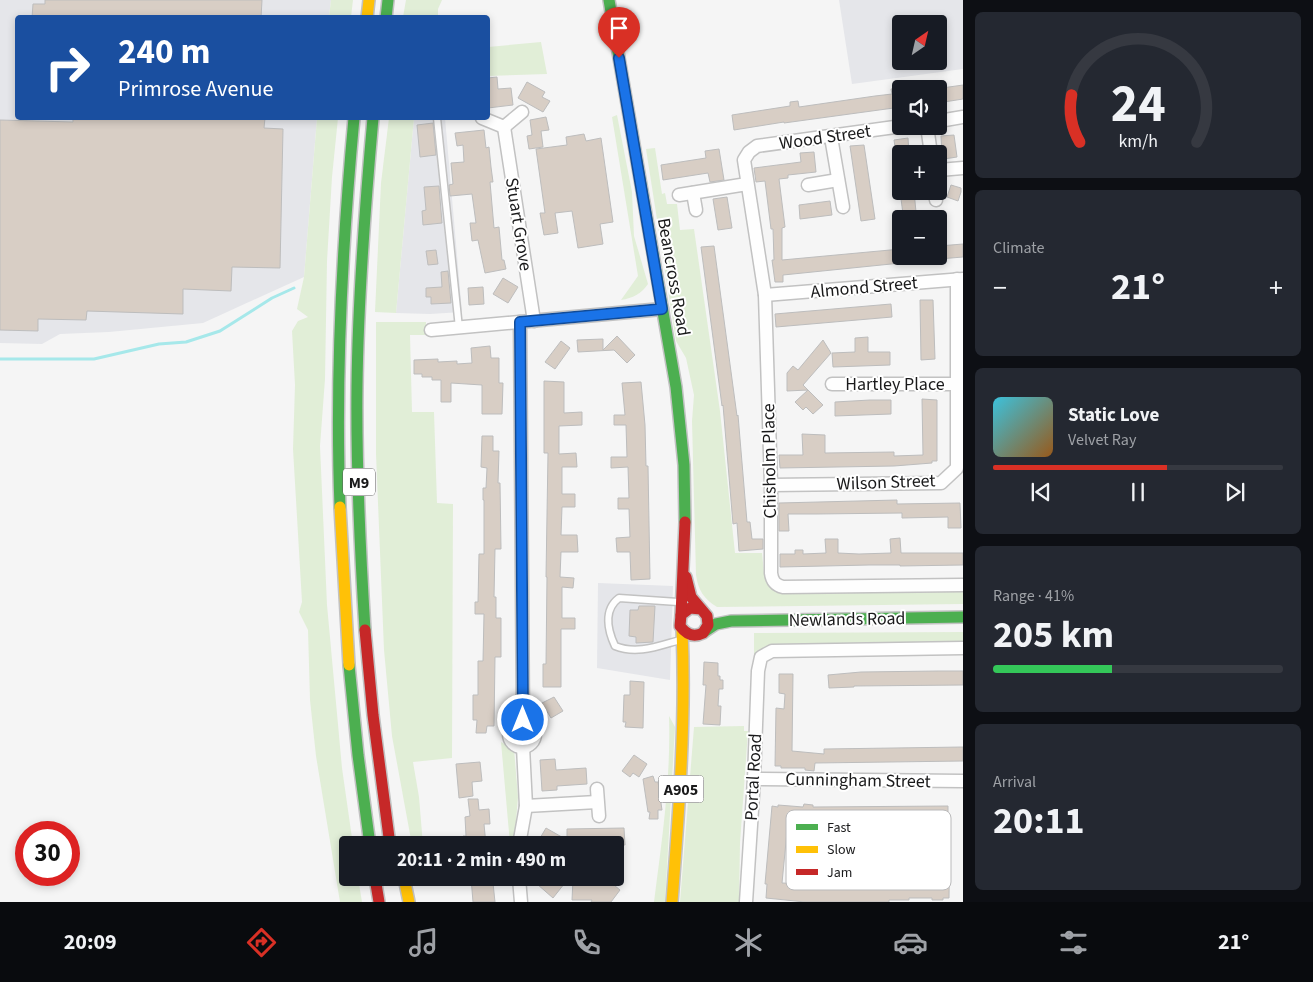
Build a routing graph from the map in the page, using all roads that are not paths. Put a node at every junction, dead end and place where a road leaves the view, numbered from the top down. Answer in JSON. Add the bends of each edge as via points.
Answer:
{"nodes":[{"id":1,"x":369,"y":0,"type":"edge"},
{"id":2,"x":388,"y":0,"type":"edge"},
{"id":3,"x":609,"y":0,"type":"edge"},
{"id":4,"x":367,"y":15,"type":"edge"},
{"id":5,"x":386,"y":15,"type":"edge"},
{"id":6,"x":522,"y":112,"type":"dead end"},
{"id":7,"x":963,"y":117,"type":"edge"},
{"id":8,"x":354,"y":120,"type":"edge"},
{"id":9,"x":373,"y":120,"type":"edge"},
{"id":10,"x":437,"y":120,"type":"edge"},
{"id":11,"x":486,"y":120,"type":"edge"},
{"id":12,"x":947,"y":120,"type":"edge"},
{"id":13,"x":504,"y":128,"type":"junction"},
{"id":14,"x":892,"y":128,"type":"edge"},
{"id":15,"x":831,"y":137,"type":"junction"},
{"id":16,"x":749,"y":152,"type":"joint"},
{"id":17,"x":963,"y":168,"type":"edge"},
{"id":18,"x":947,"y":169,"type":"edge"},
{"id":19,"x":838,"y":180,"type":"junction"},
{"id":20,"x":747,"y":184,"type":"junction"},
{"id":21,"x":808,"y":184,"type":"dead end"},
{"id":22,"x":693,"y":193,"type":"junction"},
{"id":23,"x":678,"y":195,"type":"dead end"},
{"id":24,"x":843,"y":207,"type":"dead end"},
{"id":25,"x":696,"y":210,"type":"dead end"},
{"id":26,"x":960,"y":279,"type":"edge"},
{"id":27,"x":765,"y":296,"type":"junction"},
{"id":28,"x":662,"y":309,"type":"junction"},
{"id":29,"x":534,"y":321,"type":"junction"},
{"id":30,"x":520,"y":322,"type":"junction"},
{"id":31,"x":460,"y":328,"type":"junction"},
{"id":32,"x":431,"y":330,"type":"dead end"},
{"id":33,"x":832,"y":384,"type":"dead end"},
{"id":34,"x":957,"y":384,"type":"junction"},
{"id":35,"x":771,"y":484,"type":"junction"},
{"id":36,"x":684,"y":562,"type":"junction"},
{"id":37,"x":963,"y":585,"type":"edge"},
{"id":38,"x":681,"y":602,"type":"junction"},
{"id":39,"x":700,"y":609,"type":"junction"},
{"id":40,"x":681,"y":614,"type":"junction"},
{"id":41,"x":963,"y":617,"type":"edge"},
{"id":42,"x":731,"y":621,"type":"junction"},
{"id":43,"x":692,"y":634,"type":"junction"},
{"id":44,"x":963,"y":648,"type":"edge"},
{"id":45,"x":765,"y":654,"type":"joint"},
{"id":46,"x":684,"y":675,"type":"junction"},
{"id":47,"x":523,"y":720,"type":"junction"},
{"id":48,"x":523,"y":747,"type":"junction"},
{"id":49,"x":378,"y":752,"type":"junction"},
{"id":50,"x":754,"y":779,"type":"junction"},
{"id":51,"x":963,"y":781,"type":"edge"},
{"id":52,"x":597,"y":789,"type":"dead end"},
{"id":53,"x":597,"y":802,"type":"junction"},
{"id":54,"x":526,"y":806,"type":"junction"},
{"id":55,"x":598,"y":816,"type":"dead end"},
{"id":56,"x":369,"y":836,"type":"edge"},
{"id":57,"x":389,"y":836,"type":"edge"},
{"id":58,"x":395,"y":836,"type":"edge"},
{"id":59,"x":521,"y":836,"type":"edge"},
{"id":60,"x":376,"y":886,"type":"edge"},
{"id":61,"x":396,"y":886,"type":"edge"},
{"id":62,"x":406,"y":886,"type":"edge"},
{"id":63,"x":520,"y":886,"type":"edge"},
{"id":64,"x":379,"y":902,"type":"edge"},
{"id":65,"x":399,"y":902,"type":"edge"},
{"id":66,"x":409,"y":902,"type":"edge"},
{"id":67,"x":521,"y":902,"type":"edge"},
{"id":68,"x":672,"y":902,"type":"edge"},
{"id":69,"x":746,"y":902,"type":"edge"}],
"edges":[{"from":1,"to":4,"type":"main road"},
{"from":2,"to":5,"type":"main road"},
{"from":3,"to":28,"type":"main road","name":"Beancross Road","number":"A905"},
{"from":6,"to":13,"type":"street"},
{"from":7,"to":12,"type":"street"},
{"from":8,"to":56,"type":"main road","number":"M9","via":[[340,312],[338,470],[346,631]]},
{"from":9,"to":49,"type":"main road","number":"M9","via":[[362,258],[358,464],[365,622]]},
{"from":10,"to":31,"type":"lane"},
{"from":11,"to":13,"type":"street"},
{"from":13,"to":29,"type":"street","name":"Stuart Grove"},
{"from":14,"to":15,"type":"street","name":"Wood Street"},
{"from":15,"to":16,"type":"street","name":"Wood Street","via":[[757,146]]},
{"from":15,"to":19,"type":"street"},
{"from":16,"to":20,"type":"street","name":"Chisholm Place","via":[[744,160]]},
{"from":17,"to":18,"type":"street"},
{"from":19,"to":21,"type":"street"},
{"from":19,"to":24,"type":"street"},
{"from":20,"to":22,"type":"street"},
{"from":20,"to":27,"type":"street","name":"Chisholm Place"},
{"from":22,"to":23,"type":"street"},
{"from":22,"to":25,"type":"street"},
{"from":26,"to":27,"type":"street","name":"Almond Street"},
{"from":26,"to":34,"type":"street","name":"Wilson Street"},
{"from":27,"to":35,"type":"street","name":"Chisholm Place"},
{"from":28,"to":29,"type":"street"},
{"from":28,"to":36,"type":"main road","name":"Beancross Road","number":"A905","via":[[682,438]]},
{"from":29,"to":30,"type":"street"},
{"from":30,"to":31,"type":"street"},
{"from":30,"to":47,"type":"street"},
{"from":31,"to":32,"type":"street"},
{"from":33,"to":34,"type":"street","name":"Hartley Place"},
{"from":34,"to":35,"type":"street","name":"Wilson Street","via":[[957,468],[941,483]]},
{"from":35,"to":37,"type":"street","name":"Chisholm Place","via":[[771,573],[772,581],[777,585]]},
{"from":36,"to":38,"type":"main road","name":"Beancross Road","number":"A905"},
{"from":36,"to":39,"type":"main road","name":"Beancross Road","number":"A905","via":[[686,582]]},
{"from":38,"to":39,"type":"lane"},
{"from":38,"to":40,"type":"main road","name":"Beancross Road","number":"A905"},
{"from":38,"to":43,"type":"lane","via":[[619,598],[610,610],[608,622],[615,646],[626,650],[647,649]]},
{"from":39,"to":40,"type":"main road","via":[[686,609]]},
{"from":39,"to":42,"type":"main road","name":"Newlands Road"},
{"from":39,"to":43,"type":"main road","number":"A905","via":[[709,622]]},
{"from":40,"to":43,"type":"main road","number":"A905","via":[[679,622]]},
{"from":41,"to":42,"type":"main road","name":"Newlands Road"},
{"from":42,"to":43,"type":"main road","name":"Newlands Road"},
{"from":43,"to":46,"type":"main road","number":"A905"},
{"from":43,"to":46,"type":"main road","number":"A905"},
{"from":44,"to":45,"type":"street","name":"Newlands Road","via":[[772,651]]},
{"from":45,"to":50,"type":"street","name":"Portal Road","via":[[761,657],[758,671]]},
{"from":46,"to":68,"type":"main road","number":"A905","via":[[682,774]]},
{"from":47,"to":48,"type":"street","via":[[531,725],[535,734]]},
{"from":47,"to":48,"type":"street","via":[[512,724],[508,735],[513,744]]},
{"from":48,"to":54,"type":"street"},
{"from":49,"to":57,"type":"main road","number":"M9"},
{"from":49,"to":58,"type":"main road"},
{"from":50,"to":51,"type":"street","name":"Cunningham Street"},
{"from":50,"to":69,"type":"street","name":"Portal Road"},
{"from":52,"to":53,"type":"street"},
{"from":53,"to":54,"type":"street"},
{"from":53,"to":55,"type":"street"},
{"from":54,"to":59,"type":"street"},
{"from":60,"to":64,"type":"main road"},
{"from":61,"to":65,"type":"main road"},
{"from":62,"to":66,"type":"main road"},
{"from":63,"to":67,"type":"street"}]}
